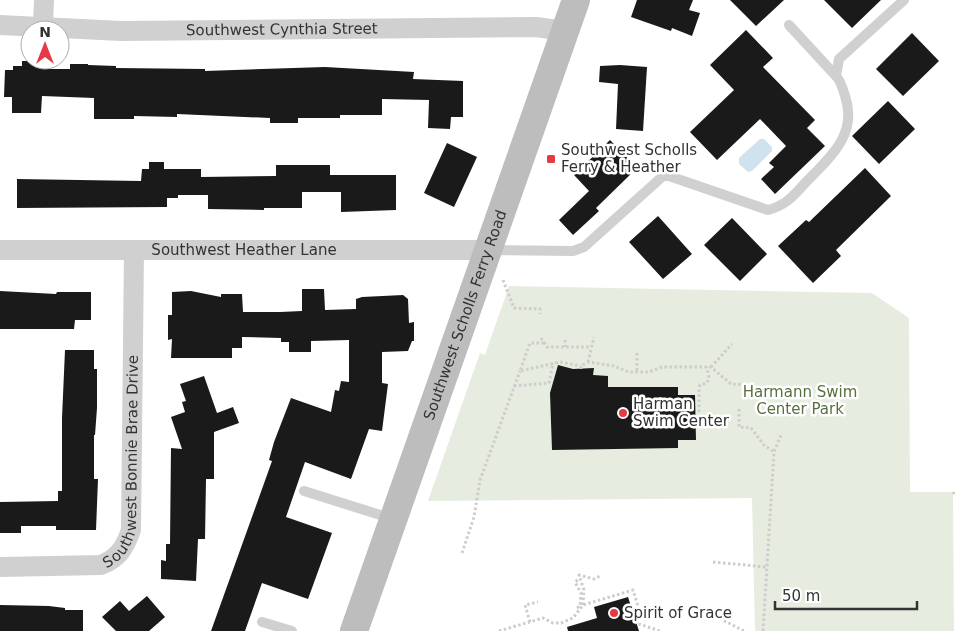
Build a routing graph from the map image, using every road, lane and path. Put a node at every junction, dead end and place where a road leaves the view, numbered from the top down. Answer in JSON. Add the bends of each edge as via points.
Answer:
{"nodes":[{"id":1,"x":44,"y":0,"type":"edge"},
{"id":2,"x":576,"y":0,"type":"edge"},
{"id":3,"x":904,"y":0,"type":"edge"},
{"id":4,"x":44,"y":20,"type":"edge"},
{"id":5,"x":0,"y":25,"type":"edge"},
{"id":6,"x":20,"y":25,"type":"edge"},
{"id":7,"x":789,"y":25,"type":"dead end"},
{"id":8,"x":70,"y":28,"type":"edge"},
{"id":9,"x":565,"y":31,"type":"junction"},
{"id":10,"x":836,"y":76,"type":"junction"},
{"id":11,"x":0,"y":250,"type":"edge"},
{"id":12,"x":134,"y":250,"type":"junction"},
{"id":13,"x":488,"y":250,"type":"junction"},
{"id":14,"x":502,"y":280,"type":"dead end"},
{"id":15,"x":540,"y":314,"type":"dead end"},
{"id":16,"x":594,"y":337,"type":"dead end"},
{"id":17,"x":541,"y":338,"type":"dead end"},
{"id":18,"x":565,"y":340,"type":"dead end"},
{"id":19,"x":544,"y":343,"type":"junction"},
{"id":20,"x":732,"y":344,"type":"dead end"},
{"id":21,"x":565,"y":348,"type":"junction"},
{"id":22,"x":591,"y":348,"type":"junction"},
{"id":23,"x":637,"y":354,"type":"dead end"},
{"id":24,"x":588,"y":362,"type":"junction"},
{"id":25,"x":553,"y":363,"type":"junction"},
{"id":26,"x":709,"y":367,"type":"junction"},
{"id":27,"x":520,"y":371,"type":"junction"},
{"id":28,"x":638,"y":372,"type":"junction"},
{"id":29,"x":748,"y":385,"type":"dead end"},
{"id":30,"x":514,"y":386,"type":"junction"},
{"id":31,"x":740,"y":409,"type":"dead end"},
{"id":32,"x":699,"y":422,"type":"dead end"},
{"id":33,"x":781,"y":436,"type":"dead end"},
{"id":34,"x":774,"y":452,"type":"junction"},
{"id":35,"x":304,"y":492,"type":"dead end"},
{"id":36,"x":394,"y":519,"type":"junction"},
{"id":37,"x":462,"y":553,"type":"dead end"},
{"id":38,"x":713,"y":562,"type":"dead end"},
{"id":39,"x":0,"y":567,"type":"edge"},
{"id":40,"x":766,"y":567,"type":"junction"},
{"id":41,"x":600,"y":576,"type":"dead end"},
{"id":42,"x":579,"y":579,"type":"junction"},
{"id":43,"x":538,"y":602,"type":"dead end"},
{"id":44,"x":583,"y":605,"type":"junction"},
{"id":45,"x":577,"y":608,"type":"dead end"},
{"id":46,"x":714,"y":616,"type":"dead end"},
{"id":47,"x":262,"y":622,"type":"dead end"},
{"id":48,"x":530,"y":622,"type":"junction"},
{"id":49,"x":641,"y":625,"type":"junction"},
{"id":50,"x":292,"y":631,"type":"edge"},
{"id":51,"x":354,"y":631,"type":"edge"},
{"id":52,"x":499,"y":631,"type":"edge"},
{"id":53,"x":642,"y":631,"type":"edge"},
{"id":54,"x":660,"y":631,"type":"edge"},
{"id":55,"x":744,"y":631,"type":"edge"},
{"id":56,"x":764,"y":631,"type":"edge"}],
"edges":[{"from":1,"to":4,"type":"street"},
{"from":2,"to":9,"type":"main road","name":"Southwest Scholls Ferry Road"},
{"from":3,"to":10,"type":"lane","via":[[839,59]]},
{"from":5,"to":6,"type":"street","name":"Southwest Cynthia Street"},
{"from":7,"to":10,"type":"lane"},
{"from":8,"to":9,"type":"street","name":"Southwest Cynthia Street","via":[[121,31],[536,27]]},
{"from":9,"to":13,"type":"main road","name":"Southwest Scholls Ferry Road"},
{"from":10,"to":13,"type":"lane","via":[[850,110],[845,134],[836,152],[782,206],[768,210],[663,176],[584,247],[573,251]]},
{"from":11,"to":12,"type":"street","name":"Southwest Heather Lane"},
{"from":12,"to":13,"type":"street","name":"Southwest Heather Lane"},
{"from":12,"to":39,"type":"street","name":"Southwest Bonnie Brae Drive","via":[[131,530],[126,542],[121,552],[101,565]]},
{"from":13,"to":36,"type":"main road","name":"Southwest Scholls Ferry Road"},
{"from":14,"to":15,"type":"path","via":[[514,308],[540,308]]},
{"from":16,"to":22,"type":"path"},
{"from":17,"to":19,"type":"path"},
{"from":18,"to":21,"type":"path"},
{"from":19,"to":21,"type":"path","via":[[547,348]]},
{"from":19,"to":27,"type":"path","via":[[530,343]]},
{"from":20,"to":26,"type":"path"},
{"from":21,"to":22,"type":"path"},
{"from":22,"to":24,"type":"path"},
{"from":23,"to":28,"type":"path"},
{"from":24,"to":25,"type":"path","via":[[581,367]]},
{"from":24,"to":28,"type":"path"},
{"from":25,"to":27,"type":"path"},
{"from":25,"to":30,"type":"path","via":[[549,383]]},
{"from":26,"to":28,"type":"path","via":[[662,367]]},
{"from":26,"to":29,"type":"path","via":[[731,384]]},
{"from":26,"to":32,"type":"path","via":[[707,383],[700,385],[699,390]]},
{"from":27,"to":30,"type":"path"},
{"from":30,"to":37,"type":"path","via":[[480,480],[474,517]]},
{"from":31,"to":34,"type":"path","via":[[740,427],[751,428]]},
{"from":33,"to":34,"type":"path"},
{"from":34,"to":40,"type":"path","via":[[770,551]]},
{"from":35,"to":36,"type":"lane"},
{"from":36,"to":51,"type":"main road","name":"Southwest Scholls Ferry Road"},
{"from":38,"to":40,"type":"path"},
{"from":40,"to":56,"type":"path"},
{"from":41,"to":42,"type":"path","via":[[594,578],[581,574]]},
{"from":42,"to":44,"type":"path","via":[[584,590]]},
{"from":42,"to":45,"type":"path","via":[[575,582],[581,593]]},
{"from":43,"to":48,"type":"path","via":[[525,605]]},
{"from":44,"to":48,"type":"path","via":[[573,618],[561,623],[543,618]]},
{"from":44,"to":49,"type":"path","via":[[633,590],[641,616],[636,624]]},
{"from":46,"to":55,"type":"path"},
{"from":47,"to":50,"type":"lane"},
{"from":48,"to":52,"type":"path"},
{"from":49,"to":53,"type":"path"},
{"from":49,"to":54,"type":"path"}]}
